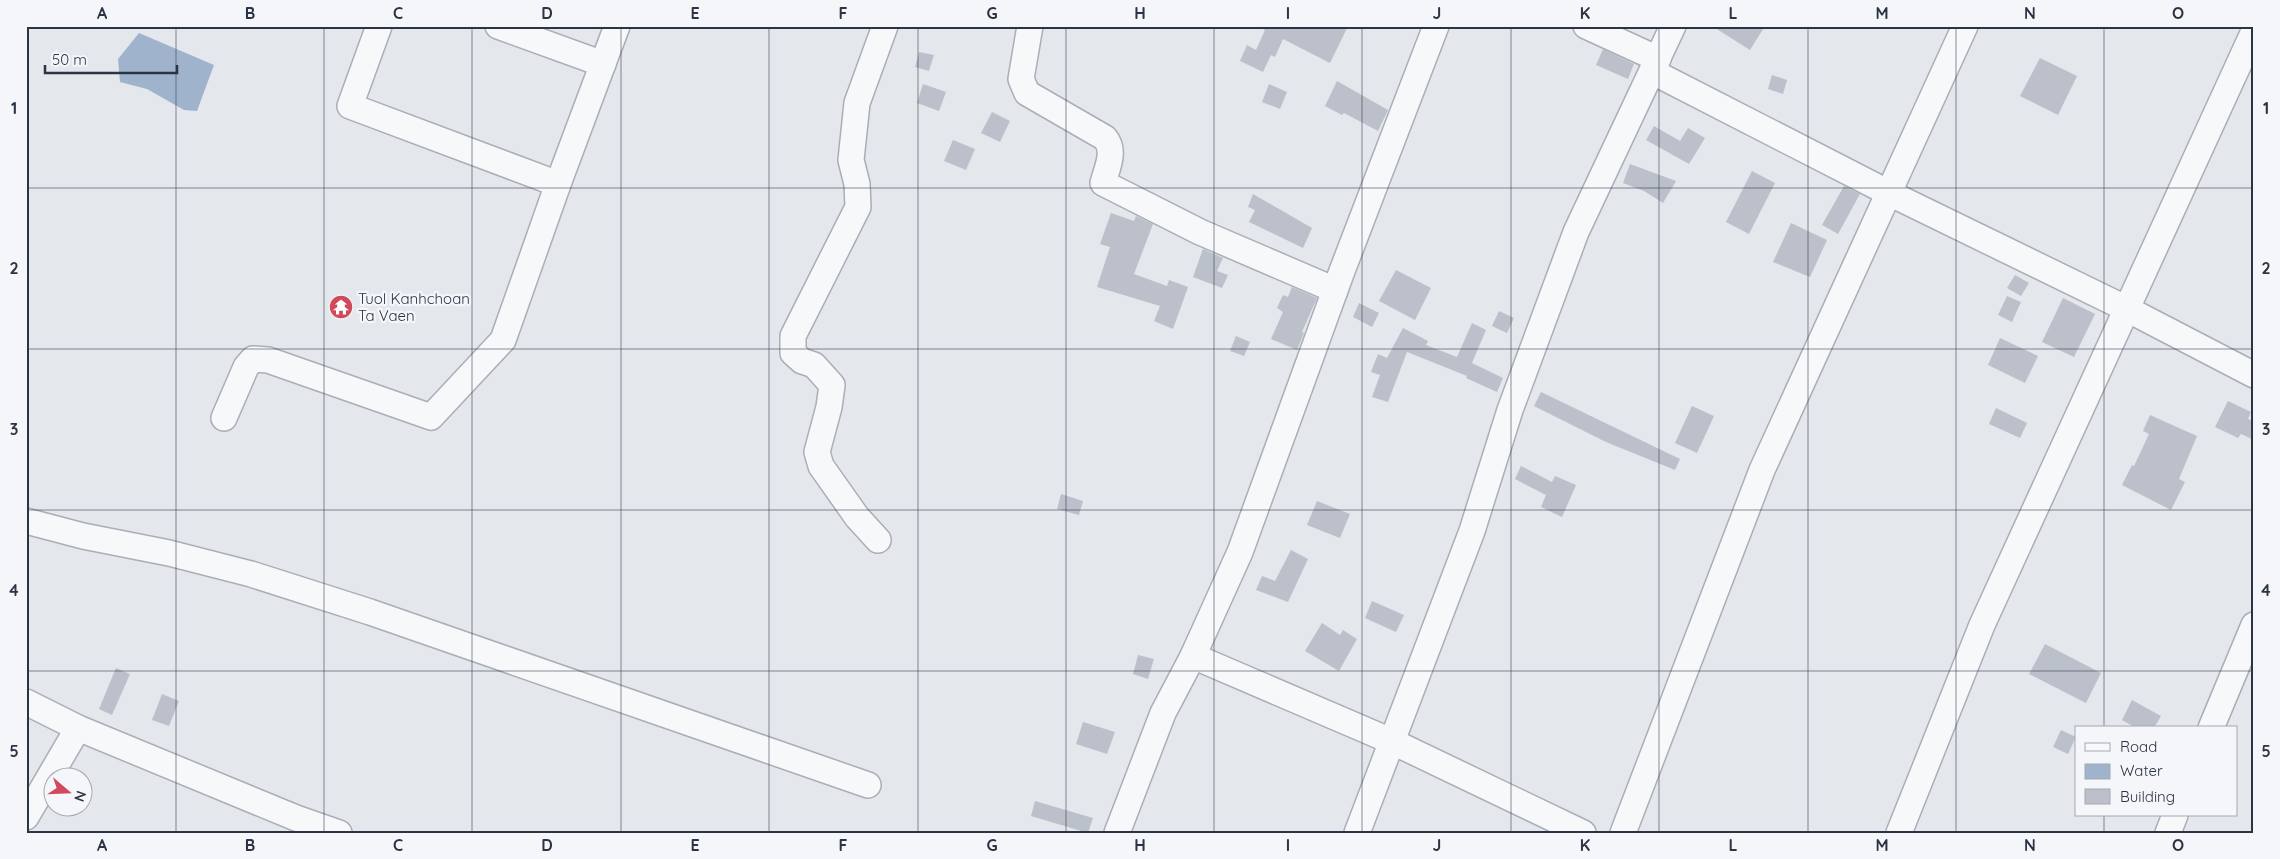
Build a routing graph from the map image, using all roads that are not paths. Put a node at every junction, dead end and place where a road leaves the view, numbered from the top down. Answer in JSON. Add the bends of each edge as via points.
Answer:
{"nodes":[{"id":1,"x":379,"y":26,"type":"edge"},
{"id":2,"x":498,"y":26,"type":"edge"},
{"id":3,"x":617,"y":26,"type":"edge"},
{"id":4,"x":885,"y":26,"type":"edge"},
{"id":5,"x":1030,"y":26,"type":"edge"},
{"id":6,"x":1436,"y":26,"type":"edge"},
{"id":7,"x":1586,"y":26,"type":"edge"},
{"id":8,"x":1673,"y":26,"type":"edge"},
{"id":9,"x":1965,"y":26,"type":"edge"},
{"id":10,"x":2254,"y":31,"type":"edge"},
{"id":11,"x":603,"y":64,"type":"junction"},
{"id":12,"x":1655,"y":66,"type":"junction"},
{"id":13,"x":558,"y":184,"type":"junction"},
{"id":14,"x":1889,"y":193,"type":"junction"},
{"id":15,"x":1335,"y":290,"type":"junction"},
{"id":16,"x":2125,"y":308,"type":"junction"},
{"id":17,"x":2254,"y":375,"type":"edge"},
{"id":18,"x":224,"y":418,"type":"dead end"},
{"id":19,"x":26,"y":521,"type":"edge"},
{"id":20,"x":878,"y":540,"type":"dead end"},
{"id":21,"x":2254,"y":624,"type":"edge"},
{"id":22,"x":1193,"y":656,"type":"junction"},
{"id":23,"x":26,"y":702,"type":"edge"},
{"id":24,"x":2211,"y":726,"type":"edge"},
{"id":25,"x":78,"y":728,"type":"junction"},
{"id":26,"x":1391,"y":741,"type":"junction"},
{"id":27,"x":868,"y":786,"type":"dead end"},
{"id":28,"x":2175,"y":816,"type":"edge"},
{"id":29,"x":26,"y":818,"type":"edge"},
{"id":30,"x":339,"y":833,"type":"edge"},
{"id":31,"x":1117,"y":833,"type":"edge"},
{"id":32,"x":1357,"y":833,"type":"edge"},
{"id":33,"x":1583,"y":833,"type":"edge"},
{"id":34,"x":1623,"y":833,"type":"edge"},
{"id":35,"x":1899,"y":833,"type":"edge"},
{"id":36,"x":2168,"y":833,"type":"edge"}],
"edges":[{"from":1,"to":13,"type":"street","via":[[350,106]]},
{"from":2,"to":11,"type":"street"},
{"from":3,"to":11,"type":"street"},
{"from":4,"to":20,"type":"street","via":[[857,103],[851,160],[858,207],[793,336],[794,353],[802,361],[814,365],[832,385],[817,452],[821,466]]},
{"from":5,"to":15,"type":"street","via":[[1021,79],[1027,94],[1106,138],[1111,152],[1102,183],[1200,232]]},
{"from":6,"to":15,"type":"street"},
{"from":7,"to":12,"type":"street"},
{"from":8,"to":12,"type":"street"},
{"from":9,"to":14,"type":"street"},
{"from":10,"to":16,"type":"street"},
{"from":11,"to":13,"type":"street"},
{"from":12,"to":14,"type":"street"},
{"from":12,"to":26,"type":"street","via":[[1576,232],[1510,410],[1472,531]]},
{"from":13,"to":18,"type":"street","via":[[504,340],[431,417],[268,360],[254,360],[246,368]]},
{"from":14,"to":16,"type":"street"},
{"from":14,"to":34,"type":"street","via":[[1762,470]]},
{"from":15,"to":22,"type":"street","via":[[1240,552]]},
{"from":16,"to":17,"type":"street"},
{"from":16,"to":35,"type":"street","via":[[1982,625]]},
{"from":19,"to":27,"type":"street","via":[[251,574],[361,609]]},
{"from":21,"to":24,"type":"street"},
{"from":22,"to":26,"type":"street"},
{"from":22,"to":31,"type":"street","via":[[1162,713]]},
{"from":23,"to":25,"type":"street"},
{"from":25,"to":29,"type":"street"},
{"from":25,"to":30,"type":"street"},
{"from":26,"to":32,"type":"street"},
{"from":26,"to":33,"type":"street"},
{"from":28,"to":36,"type":"street"}]}
